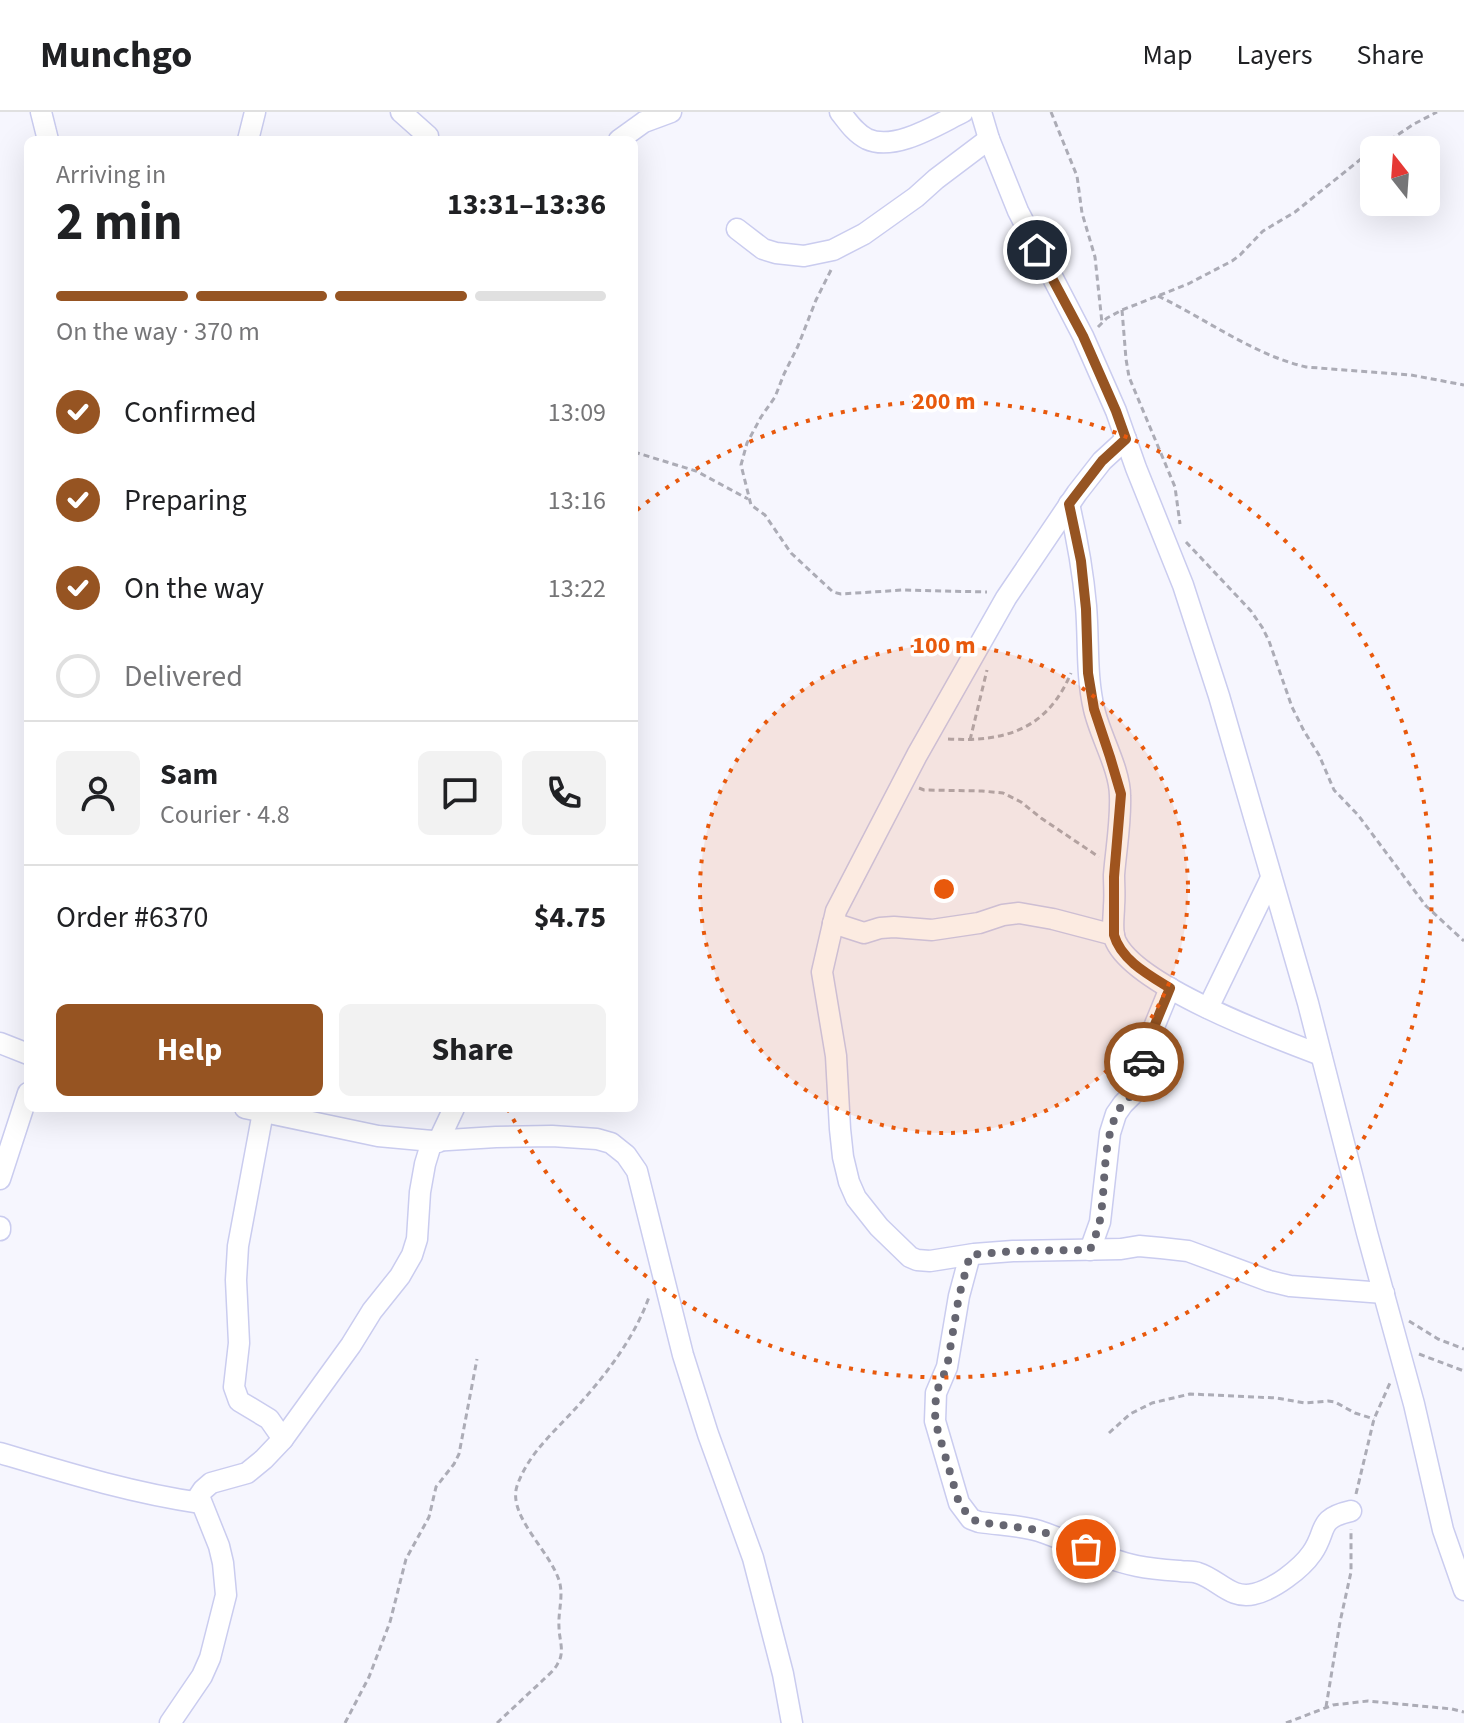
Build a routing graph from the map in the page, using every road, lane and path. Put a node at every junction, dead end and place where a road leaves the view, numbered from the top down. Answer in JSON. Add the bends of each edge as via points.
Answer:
{"nodes":[{"id":1,"x":41,"y":112,"type":"edge"},
{"id":2,"x":255,"y":112,"type":"edge"},
{"id":3,"x":401,"y":112,"type":"edge"},
{"id":4,"x":671,"y":112,"type":"edge"},
{"id":5,"x":840,"y":112,"type":"edge"},
{"id":6,"x":963,"y":112,"type":"edge"},
{"id":7,"x":981,"y":112,"type":"edge"},
{"id":8,"x":1051,"y":112,"type":"edge"},
{"id":9,"x":1437,"y":112,"type":"edge"},
{"id":10,"x":47,"y":136,"type":"edge"},
{"id":11,"x":249,"y":136,"type":"edge"},
{"id":12,"x":428,"y":136,"type":"dead end"},
{"id":13,"x":625,"y":136,"type":"edge"},
{"id":14,"x":989,"y":139,"type":"junction"},
{"id":15,"x":737,"y":229,"type":"dead end"},
{"id":16,"x":843,"y":245,"type":"junction"},
{"id":17,"x":1157,"y":296,"type":"junction"},
{"id":18,"x":1122,"y":310,"type":"junction"},
{"id":19,"x":1102,"y":323,"type":"junction"},
{"id":20,"x":1086,"y":342,"type":"junction"},
{"id":21,"x":1464,"y":385,"type":"edge"},
{"id":22,"x":1126,"y":439,"type":"junction"},
{"id":23,"x":638,"y":453,"type":"edge"},
{"id":24,"x":750,"y":500,"type":"junction"},
{"id":25,"x":1069,"y":504,"type":"junction"},
{"id":26,"x":1180,"y":526,"type":"dead end"},
{"id":27,"x":1184,"y":540,"type":"dead end"},
{"id":28,"x":1010,"y":593,"type":"junction"},
{"id":29,"x":988,"y":663,"type":"dead end"},
{"id":30,"x":1074,"y":664,"type":"dead end"},
{"id":31,"x":927,"y":736,"type":"junction"},
{"id":32,"x":970,"y":740,"type":"junction"},
{"id":33,"x":904,"y":782,"type":"junction"},
{"id":34,"x":1115,"y":870,"type":"junction"},
{"id":35,"x":1271,"y":878,"type":"junction"},
{"id":36,"x":833,"y":923,"type":"junction"},
{"id":37,"x":1114,"y":935,"type":"junction"},
{"id":38,"x":1464,"y":941,"type":"edge"},
{"id":39,"x":1170,"y":988,"type":"junction"},
{"id":40,"x":1208,"y":1008,"type":"junction"},
{"id":41,"x":0,"y":1043,"type":"edge"},
{"id":42,"x":24,"y":1052,"type":"edge"},
{"id":43,"x":1321,"y":1055,"type":"junction"},
{"id":44,"x":24,"y":1106,"type":"edge"},
{"id":45,"x":254,"y":1112,"type":"edge"},
{"id":46,"x":264,"y":1112,"type":"edge"},
{"id":47,"x":452,"y":1112,"type":"edge"},
{"id":48,"x":435,"y":1142,"type":"junction"},
{"id":49,"x":0,"y":1179,"type":"edge"},
{"id":50,"x":1090,"y":1250,"type":"junction"},
{"id":51,"x":970,"y":1255,"type":"junction"},
{"id":52,"x":659,"y":1267,"type":"junction"},
{"id":53,"x":1386,"y":1301,"type":"junction"},
{"id":54,"x":1464,"y":1349,"type":"edge"},
{"id":55,"x":1400,"y":1352,"type":"junction"},
{"id":56,"x":477,"y":1359,"type":"dead end"},
{"id":57,"x":1464,"y":1371,"type":"edge"},
{"id":58,"x":1374,"y":1419,"type":"junction"},
{"id":59,"x":1109,"y":1433,"type":"dead end"},
{"id":60,"x":283,"y":1439,"type":"junction"},
{"id":61,"x":0,"y":1453,"type":"edge"},
{"id":62,"x":201,"y":1503,"type":"junction"},
{"id":63,"x":1351,"y":1511,"type":"junction"},
{"id":64,"x":1464,"y":1590,"type":"edge"},
{"id":65,"x":1326,"y":1707,"type":"junction"},
{"id":66,"x":1464,"y":1712,"type":"edge"},
{"id":67,"x":170,"y":1723,"type":"edge"},
{"id":68,"x":345,"y":1723,"type":"edge"},
{"id":69,"x":497,"y":1723,"type":"edge"},
{"id":70,"x":792,"y":1723,"type":"edge"},
{"id":71,"x":1286,"y":1723,"type":"edge"}],
"edges":[{"from":1,"to":10,"type":"street"},
{"from":2,"to":11,"type":"street"},
{"from":3,"to":12,"type":"street"},
{"from":4,"to":13,"type":"street"},
{"from":5,"to":6,"type":"street","via":[[868,139],[885,143]]},
{"from":7,"to":14,"type":"street"},
{"from":8,"to":19,"type":"path","via":[[1077,176],[1095,257]]},
{"from":9,"to":17,"type":"path","via":[[1361,159],[1263,231],[1232,261]]},
{"from":14,"to":16,"type":"street","via":[[916,197]]},
{"from":14,"to":20,"type":"street","via":[[1018,211]]},
{"from":15,"to":16,"type":"street","via":[[776,253],[804,256]]},
{"from":16,"to":24,"type":"path","via":[[775,397],[744,450],[741,465]]},
{"from":17,"to":18,"type":"path"},
{"from":17,"to":21,"type":"path","via":[[1292,364]]},
{"from":18,"to":19,"type":"path"},
{"from":18,"to":26,"type":"path","via":[[1129,377],[1175,487]]},
{"from":19,"to":20,"type":"path"},
{"from":20,"to":22,"type":"street"},
{"from":22,"to":25,"type":"street"},
{"from":22,"to":35,"type":"street","via":[[1187,599]]},
{"from":23,"to":24,"type":"path","via":[[696,471]]},
{"from":24,"to":28,"type":"path","via":[[791,553],[833,592]]},
{"from":25,"to":28,"type":"street"},
{"from":25,"to":34,"type":"street","via":[[1081,561],[1094,709],[1121,794]]},
{"from":27,"to":38,"type":"path","via":[[1262,627],[1292,707],[1334,790],[1426,906]]},
{"from":28,"to":31,"type":"street"},
{"from":29,"to":32,"type":"path"},
{"from":30,"to":32,"type":"path","via":[[1055,701],[1020,731]]},
{"from":31,"to":32,"type":"path"},
{"from":31,"to":33,"type":"street"},
{"from":33,"to":34,"type":"path","via":[[924,790],[1003,793]]},
{"from":33,"to":36,"type":"street"},
{"from":34,"to":37,"type":"street"},
{"from":35,"to":40,"type":"street"},
{"from":35,"to":43,"type":"street"},
{"from":36,"to":37,"type":"street","via":[[864,933],[894,927],[932,930],[1019,913]]},
{"from":36,"to":51,"type":"street","via":[[822,972],[849,1182],[879,1227],[910,1257],[930,1261]]},
{"from":37,"to":39,"type":"street","via":[[1128,957]]},
{"from":39,"to":40,"type":"street"},
{"from":39,"to":50,"type":"street","via":[[1147,1044],[1140,1087],[1116,1114],[1110,1133],[1100,1222]]},
{"from":40,"to":43,"type":"street"},
{"from":41,"to":42,"type":"street"},
{"from":43,"to":53,"type":"street"},
{"from":44,"to":49,"type":"street"},
{"from":45,"to":60,"type":"street","via":[[238,1246],[234,1387],[239,1401],[269,1419]]},
{"from":46,"to":48,"type":"street"},
{"from":47,"to":48,"type":"street"},
{"from":48,"to":52,"type":"street","via":[[552,1136],[611,1143],[637,1171]]},
{"from":48,"to":60,"type":"street","via":[[425,1164],[412,1255]]},
{"from":50,"to":51,"type":"street"},
{"from":50,"to":53,"type":"street","via":[[1139,1246],[1188,1251],[1269,1281]]},
{"from":51,"to":63,"type":"street","via":[[947,1367],[936,1393],[935,1421],[959,1503],[971,1519],[1038,1530],[1138,1566],[1198,1573],[1225,1590],[1250,1596],[1271,1589],[1303,1563],[1328,1521]]},
{"from":52,"to":69,"type":"path","via":[[622,1351],[542,1443],[516,1489],[520,1514],[560,1582],[562,1652],[559,1662]]},
{"from":52,"to":70,"type":"street","via":[[708,1434],[753,1558]]},
{"from":53,"to":54,"type":"path","via":[[1438,1339]]},
{"from":53,"to":55,"type":"street"},
{"from":55,"to":57,"type":"path"},
{"from":55,"to":58,"type":"path"},
{"from":55,"to":64,"type":"street","via":[[1443,1530]]},
{"from":56,"to":68,"type":"path","via":[[459,1454],[436,1487],[429,1517],[406,1559],[369,1677]]},
{"from":58,"to":59,"type":"path","via":[[1328,1401],[1190,1394],[1152,1403]]},
{"from":58,"to":63,"type":"path"},
{"from":60,"to":62,"type":"street","via":[[247,1473],[211,1483],[199,1496]]},
{"from":61,"to":62,"type":"street","via":[[99,1483]]},
{"from":62,"to":67,"type":"street","via":[[221,1555],[226,1595],[210,1658]]},
{"from":63,"to":65,"type":"path","via":[[1351,1572]]},
{"from":65,"to":66,"type":"path","via":[[1368,1701]]},
{"from":65,"to":71,"type":"path"}]}
